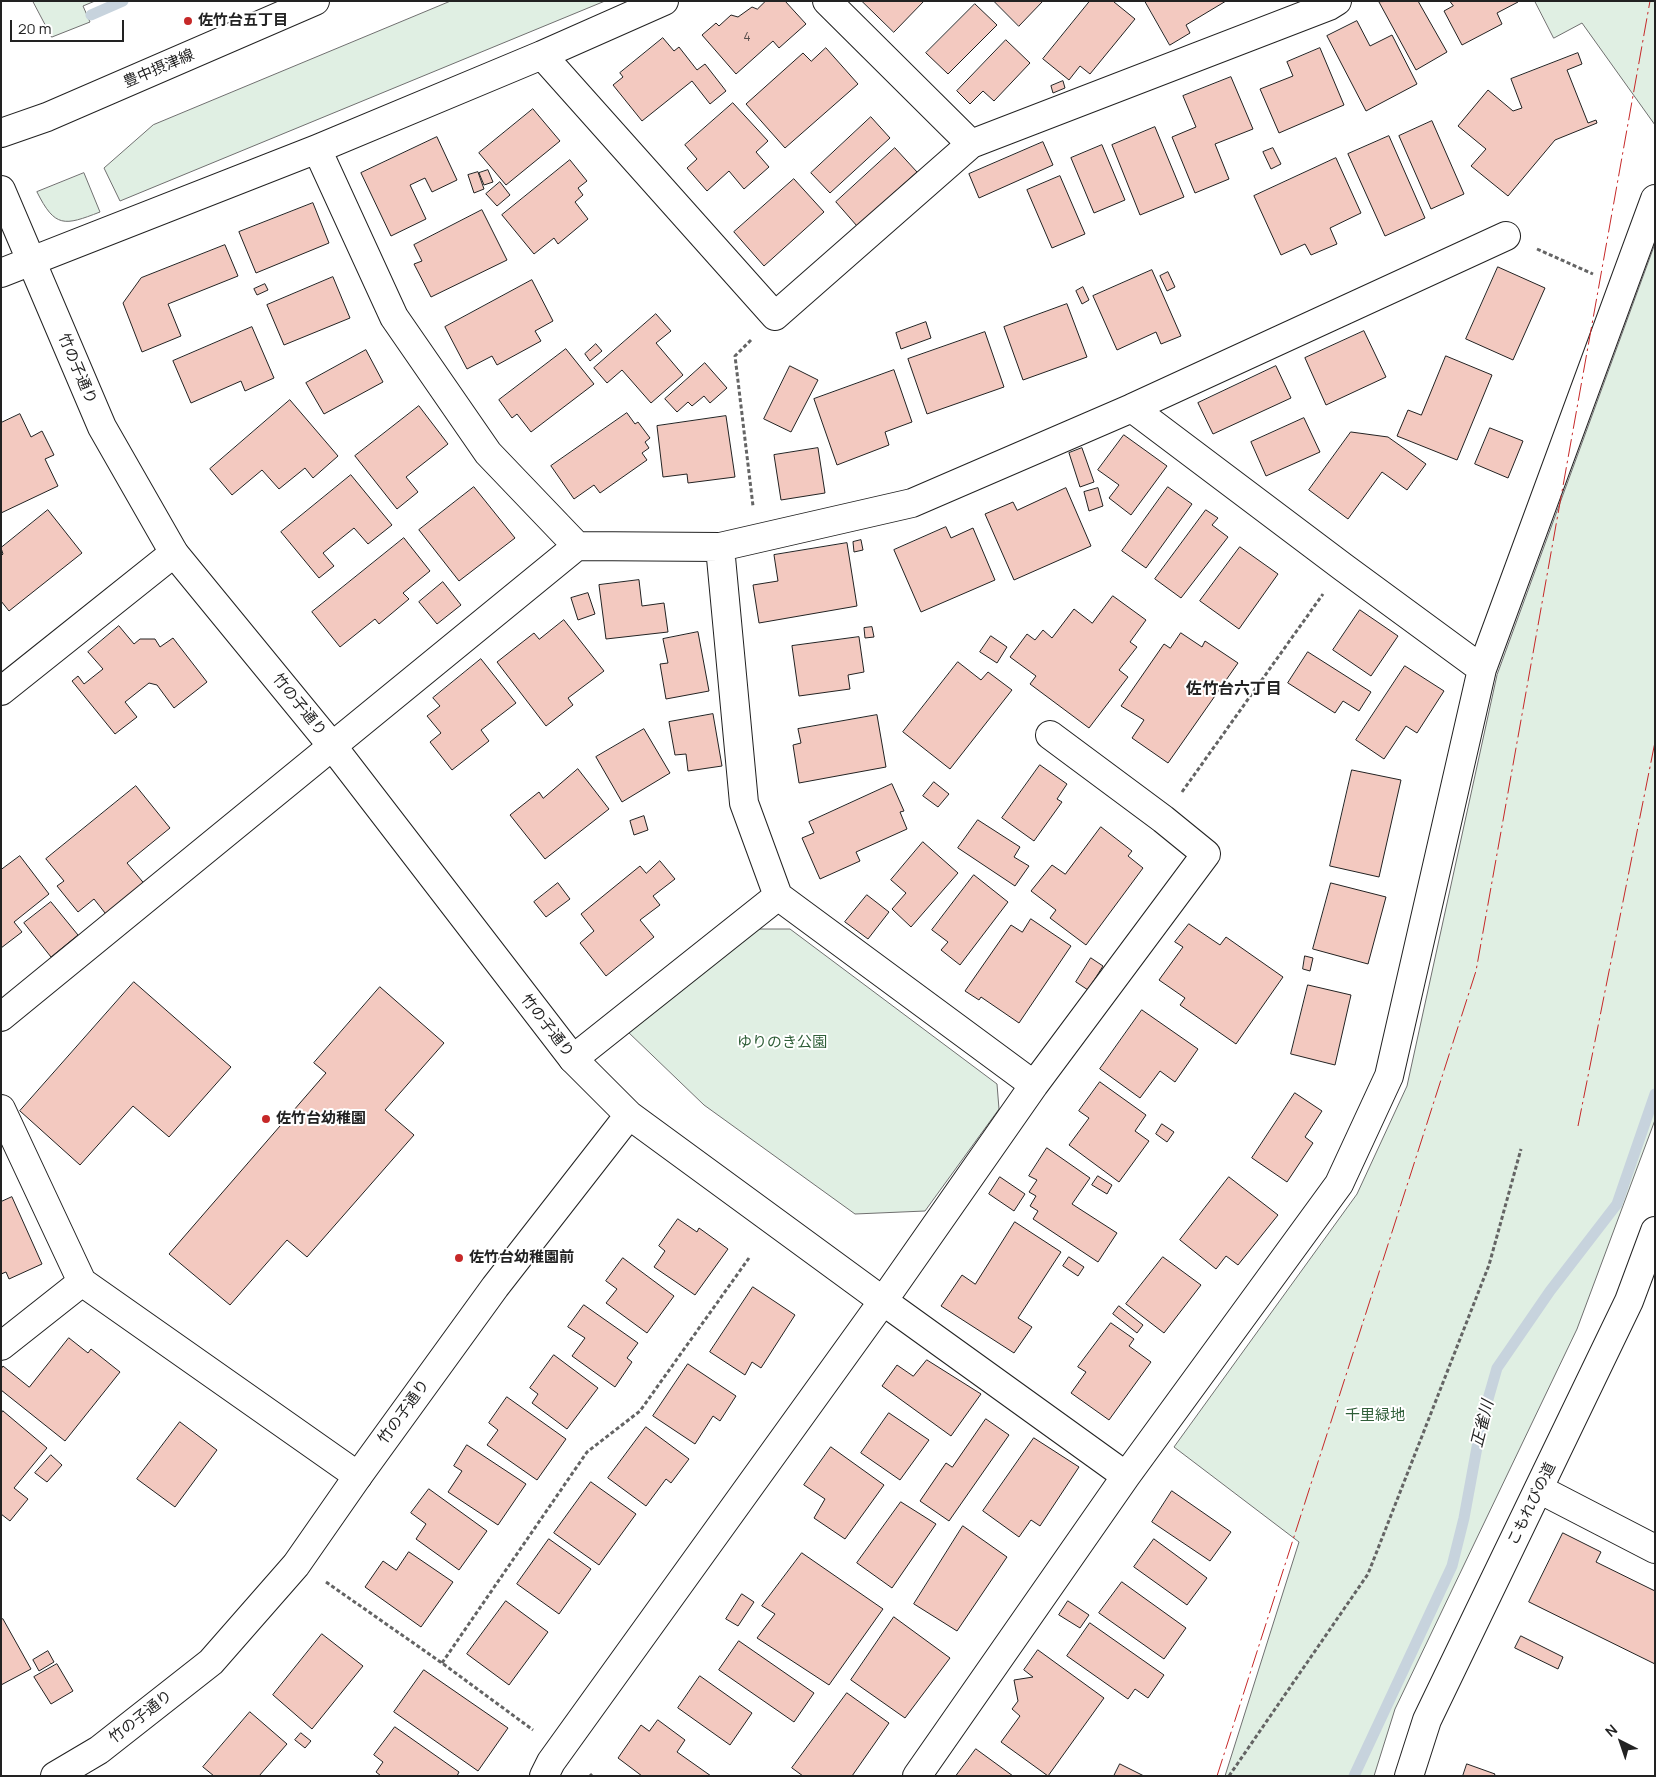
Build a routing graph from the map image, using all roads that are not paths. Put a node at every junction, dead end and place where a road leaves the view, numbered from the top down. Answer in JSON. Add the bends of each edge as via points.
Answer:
{"nodes":[{"id":1,"x":315,"y":1,"type":"edge"},
{"id":2,"x":664,"y":1,"type":"edge"},
{"id":3,"x":828,"y":1,"type":"edge"},
{"id":4,"x":1337,"y":1,"type":"edge"},
{"id":5,"x":542,"y":55,"type":"junction"},
{"id":6,"x":1,"y":133,"type":"edge"},
{"id":7,"x":971,"y":144,"type":"junction"},
{"id":8,"x":317,"y":149,"type":"junction"},
{"id":9,"x":1,"y":190,"type":"edge"},
{"id":10,"x":1655,"y":199,"type":"edge"},
{"id":11,"x":1506,"y":236,"type":"road end"},
{"id":12,"x":30,"y":261,"type":"junction"},
{"id":13,"x":1,"y":273,"type":"edge"},
{"id":14,"x":1132,"y":408,"type":"junction"},
{"id":15,"x":577,"y":546,"type":"junction"},
{"id":16,"x":720,"y":547,"type":"junction"},
{"id":17,"x":174,"y":553,"type":"junction"},
{"id":18,"x":1482,"y":669,"type":"junction"},
{"id":19,"x":1,"y":691,"type":"edge"},
{"id":20,"x":1050,"y":735,"type":"dead end"},
{"id":21,"x":333,"y":746,"type":"junction"},
{"id":22,"x":778,"y":896,"type":"junction"},
{"id":23,"x":1,"y":1017,"type":"edge"},
{"id":24,"x":573,"y":1060,"type":"junction"},
{"id":25,"x":1034,"y":1085,"type":"junction"},
{"id":26,"x":1,"y":1109,"type":"edge"},
{"id":27,"x":630,"y":1115,"type":"junction"},
{"id":28,"x":1655,"y":1231,"type":"edge"},
{"id":29,"x":82,"y":1282,"type":"junction"},
{"id":30,"x":883,"y":1301,"type":"junction"},
{"id":31,"x":1,"y":1346,"type":"edge"},
{"id":32,"x":358,"y":1476,"type":"junction"},
{"id":33,"x":1126,"y":1476,"type":"junction"},
{"id":34,"x":1539,"y":1490,"type":"junction"},
{"id":35,"x":1655,"y":1549,"type":"edge"},
{"id":36,"x":55,"y":1776,"type":"edge"},
{"id":37,"x":544,"y":1776,"type":"edge"},
{"id":38,"x":917,"y":1776,"type":"edge"},
{"id":39,"x":1409,"y":1776,"type":"edge"}],
"edges":[{"from":1,"to":6,"type":"street","name":"豊中摂津線","via":[[47,117]]},
{"from":2,"to":5,"type":"street"},
{"from":3,"to":7,"type":"street"},
{"from":4,"to":7,"type":"street"},
{"from":5,"to":7,"type":"street","via":[[775,316]]},
{"from":5,"to":8,"type":"street"},
{"from":8,"to":12,"type":"street"},
{"from":8,"to":15,"type":"street","via":[[394,317],[488,453]]},
{"from":9,"to":12,"type":"street","name":"竹の子通り"},
{"from":10,"to":18,"type":"street"},
{"from":11,"to":14,"type":"street"},
{"from":12,"to":13,"type":"street"},
{"from":12,"to":17,"type":"street","name":"竹の子通り","via":[[102,428]]},
{"from":14,"to":16,"type":"street","via":[[912,503]]},
{"from":14,"to":18,"type":"street"},
{"from":15,"to":16,"type":"street"},
{"from":15,"to":21,"type":"street"},
{"from":16,"to":22,"type":"street","via":[[744,802]]},
{"from":17,"to":19,"type":"street"},
{"from":17,"to":21,"type":"street","name":"竹の子通り"},
{"from":18,"to":33,"type":"street","via":[[1389,1076],[1338,1184]]},
{"from":20,"to":25,"type":"street","via":[[1206,854]]},
{"from":21,"to":23,"type":"street"},
{"from":21,"to":24,"type":"street","name":"竹の子通り"},
{"from":22,"to":24,"type":"street"},
{"from":22,"to":25,"type":"street"},
{"from":24,"to":27,"type":"street","name":"竹の子通り"},
{"from":25,"to":30,"type":"street"},
{"from":26,"to":29,"type":"street"},
{"from":27,"to":30,"type":"street"},
{"from":27,"to":32,"type":"street","name":"竹の子通り","via":[[495,1287]]},
{"from":28,"to":34,"type":"street","name":"こもれびの道","via":[[1629,1301]]},
{"from":29,"to":31,"type":"street"},
{"from":29,"to":32,"type":"street"},
{"from":30,"to":33,"type":"street"},
{"from":30,"to":37,"type":"street"},
{"from":32,"to":36,"type":"street","name":"竹の子通り","via":[[296,1566],[211,1662],[100,1750]]},
{"from":33,"to":38,"type":"street"},
{"from":34,"to":35,"type":"street"},
{"from":34,"to":39,"type":"street","name":"こもれびの道","via":[[1427,1720]]}]}
